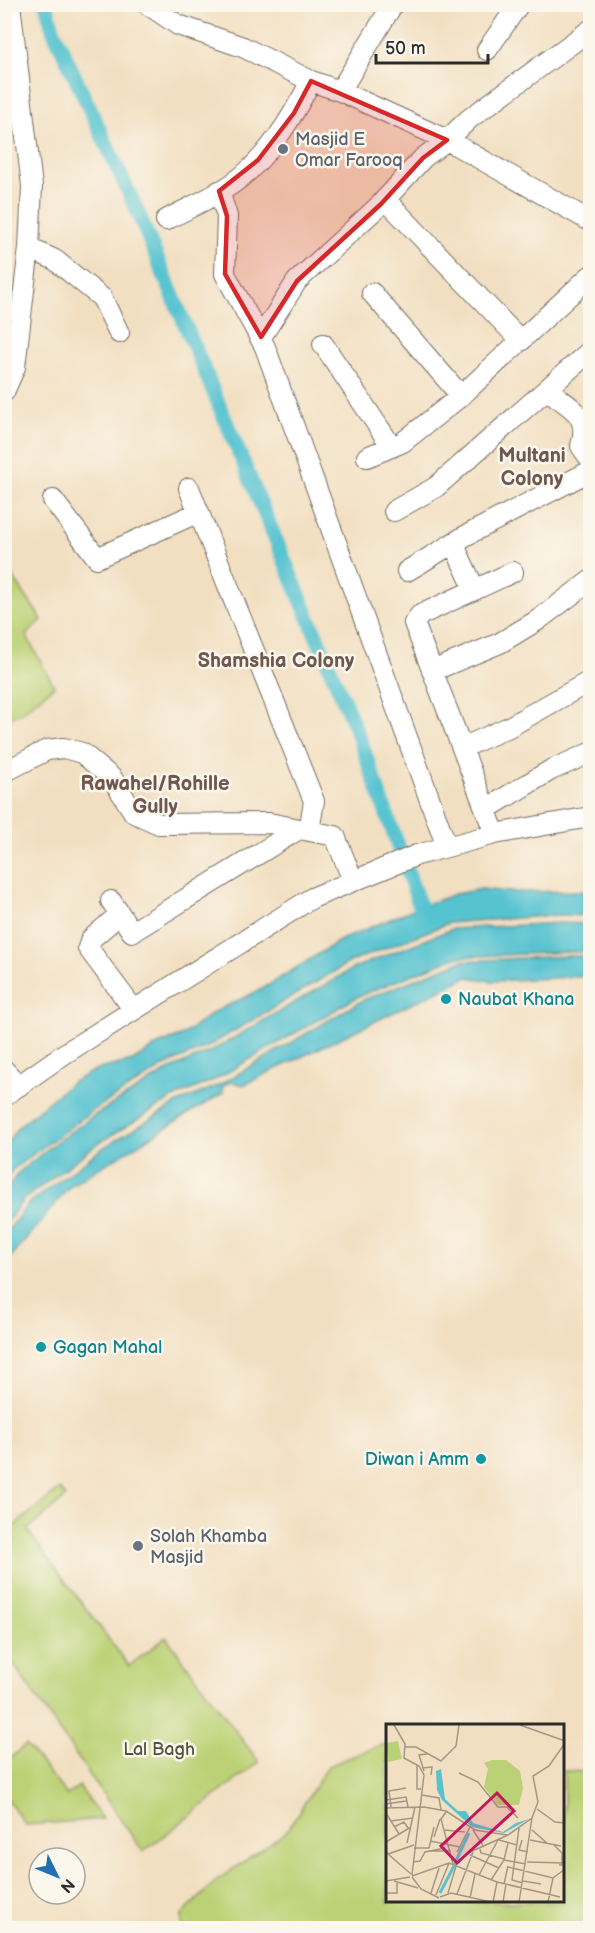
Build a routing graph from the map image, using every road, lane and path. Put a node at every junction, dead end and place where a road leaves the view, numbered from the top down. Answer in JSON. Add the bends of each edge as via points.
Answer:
{"nodes":[{"id":1,"x":10,"y":4,"type":"edge"},
{"id":2,"x":147,"y":4,"type":"edge"},
{"id":3,"x":393,"y":4,"type":"edge"},
{"id":4,"x":519,"y":4,"type":"edge"},
{"id":5,"x":591,"y":30,"type":"edge"},
{"id":6,"x":487,"y":50,"type":"dead end"},
{"id":7,"x":311,"y":81,"type":"junction"},
{"id":8,"x":340,"y":91,"type":"junction"},
{"id":9,"x":447,"y":140,"type":"junction"},
{"id":10,"x":219,"y":191,"type":"junction"},
{"id":11,"x":386,"y":199,"type":"junction"},
{"id":12,"x":166,"y":220,"type":"dead end"},
{"id":13,"x":591,"y":221,"type":"edge"},
{"id":14,"x":30,"y":248,"type":"junction"},
{"id":15,"x":591,"y":276,"type":"edge"},
{"id":16,"x":372,"y":293,"type":"dead end"},
{"id":17,"x":119,"y":333,"type":"dead end"},
{"id":18,"x":261,"y":337,"type":"junction"},
{"id":19,"x":521,"y":341,"type":"junction"},
{"id":20,"x":323,"y":344,"type":"dead end"},
{"id":21,"x":591,"y":351,"type":"edge"},
{"id":22,"x":11,"y":352,"type":"edge"},
{"id":23,"x":548,"y":390,"type":"junction"},
{"id":24,"x":4,"y":392,"type":"edge"},
{"id":25,"x":461,"y":396,"type":"junction"},
{"id":26,"x":392,"y":447,"type":"junction"},
{"id":27,"x":367,"y":457,"type":"dead end"},
{"id":28,"x":591,"y":459,"type":"edge"},
{"id":29,"x":591,"y":471,"type":"edge"},
{"id":30,"x":189,"y":488,"type":"dead end"},
{"id":31,"x":53,"y":500,"type":"dead end"},
{"id":32,"x":394,"y":511,"type":"dead end"},
{"id":33,"x":199,"y":512,"type":"junction"},
{"id":34,"x":453,"y":543,"type":"junction"},
{"id":35,"x":407,"y":571,"type":"dead end"},
{"id":36,"x":513,"y":572,"type":"dead end"},
{"id":37,"x":591,"y":581,"type":"edge"},
{"id":38,"x":475,"y":590,"type":"junction"},
{"id":39,"x":432,"y":671,"type":"junction"},
{"id":40,"x":591,"y":681,"type":"edge"},
{"id":41,"x":462,"y":748,"type":"junction"},
{"id":42,"x":591,"y":753,"type":"edge"},
{"id":43,"x":4,"y":772,"type":"edge"},
{"id":44,"x":486,"y":808,"type":"junction"},
{"id":45,"x":591,"y":818,"type":"edge"},
{"id":46,"x":304,"y":830,"type":"junction"},
{"id":47,"x":495,"y":834,"type":"junction"},
{"id":48,"x":447,"y":847,"type":"junction"},
{"id":49,"x":359,"y":879,"type":"junction"},
{"id":50,"x":134,"y":1010,"type":"junction"},
{"id":51,"x":4,"y":1070,"type":"edge"},
{"id":52,"x":12,"y":1091,"type":"edge"}],
"edges":[{"from":1,"to":14,"type":"street","via":[[32,186]]},
{"from":2,"to":7,"type":"street","via":[[178,25],[243,47]]},
{"from":3,"to":8,"type":"street"},
{"from":4,"to":6,"type":"street"},
{"from":5,"to":9,"type":"street","via":[[469,119]]},
{"from":7,"to":8,"type":"street"},
{"from":7,"to":10,"type":"street","via":[[294,113],[258,160]]},
{"from":8,"to":9,"type":"street"},
{"from":9,"to":11,"type":"street","via":[[423,158]]},
{"from":9,"to":13,"type":"street"},
{"from":10,"to":12,"type":"street"},
{"from":10,"to":18,"type":"street","via":[[227,216],[225,274]]},
{"from":11,"to":18,"type":"street","via":[[297,281]]},
{"from":11,"to":19,"type":"street"},
{"from":14,"to":17,"type":"street","via":[[55,260],[102,298]]},
{"from":14,"to":22,"type":"street"},
{"from":15,"to":19,"type":"street"},
{"from":16,"to":25,"type":"street"},
{"from":18,"to":48,"type":"street"},
{"from":19,"to":25,"type":"street"},
{"from":20,"to":26,"type":"street"},
{"from":21,"to":23,"type":"street"},
{"from":22,"to":24,"type":"street","via":[[15,367]]},
{"from":23,"to":28,"type":"street","via":[[582,419],[585,430],[581,446]]},
{"from":23,"to":32,"type":"street","via":[[436,487]]},
{"from":25,"to":26,"type":"street"},
{"from":26,"to":27,"type":"street"},
{"from":29,"to":34,"type":"street"},
{"from":30,"to":33,"type":"street"},
{"from":31,"to":33,"type":"street","via":[[97,558]]},
{"from":33,"to":46,"type":"street","via":[[314,801]]},
{"from":34,"to":35,"type":"street"},
{"from":34,"to":38,"type":"street"},
{"from":36,"to":38,"type":"street"},
{"from":37,"to":39,"type":"street","via":[[500,643]]},
{"from":38,"to":39,"type":"street","via":[[416,619],[414,623]]},
{"from":39,"to":41,"type":"street"},
{"from":40,"to":41,"type":"street","via":[[509,727]]},
{"from":41,"to":44,"type":"street"},
{"from":42,"to":44,"type":"street","via":[[551,770]]},
{"from":43,"to":46,"type":"street","via":[[47,750],[64,748],[82,753],[112,778],[134,813],[159,824],[269,823]]},
{"from":44,"to":47,"type":"street"},
{"from":45,"to":47,"type":"street"},
{"from":46,"to":49,"type":"street","via":[[335,836]]},
{"from":46,"to":50,"type":"street","via":[[132,932],[116,908],[90,939],[88,948]]},
{"from":47,"to":48,"type":"street"},
{"from":48,"to":49,"type":"street"},
{"from":49,"to":50,"type":"street","via":[[312,898]]},
{"from":50,"to":52,"type":"street"},
{"from":51,"to":52,"type":"street"}]}
